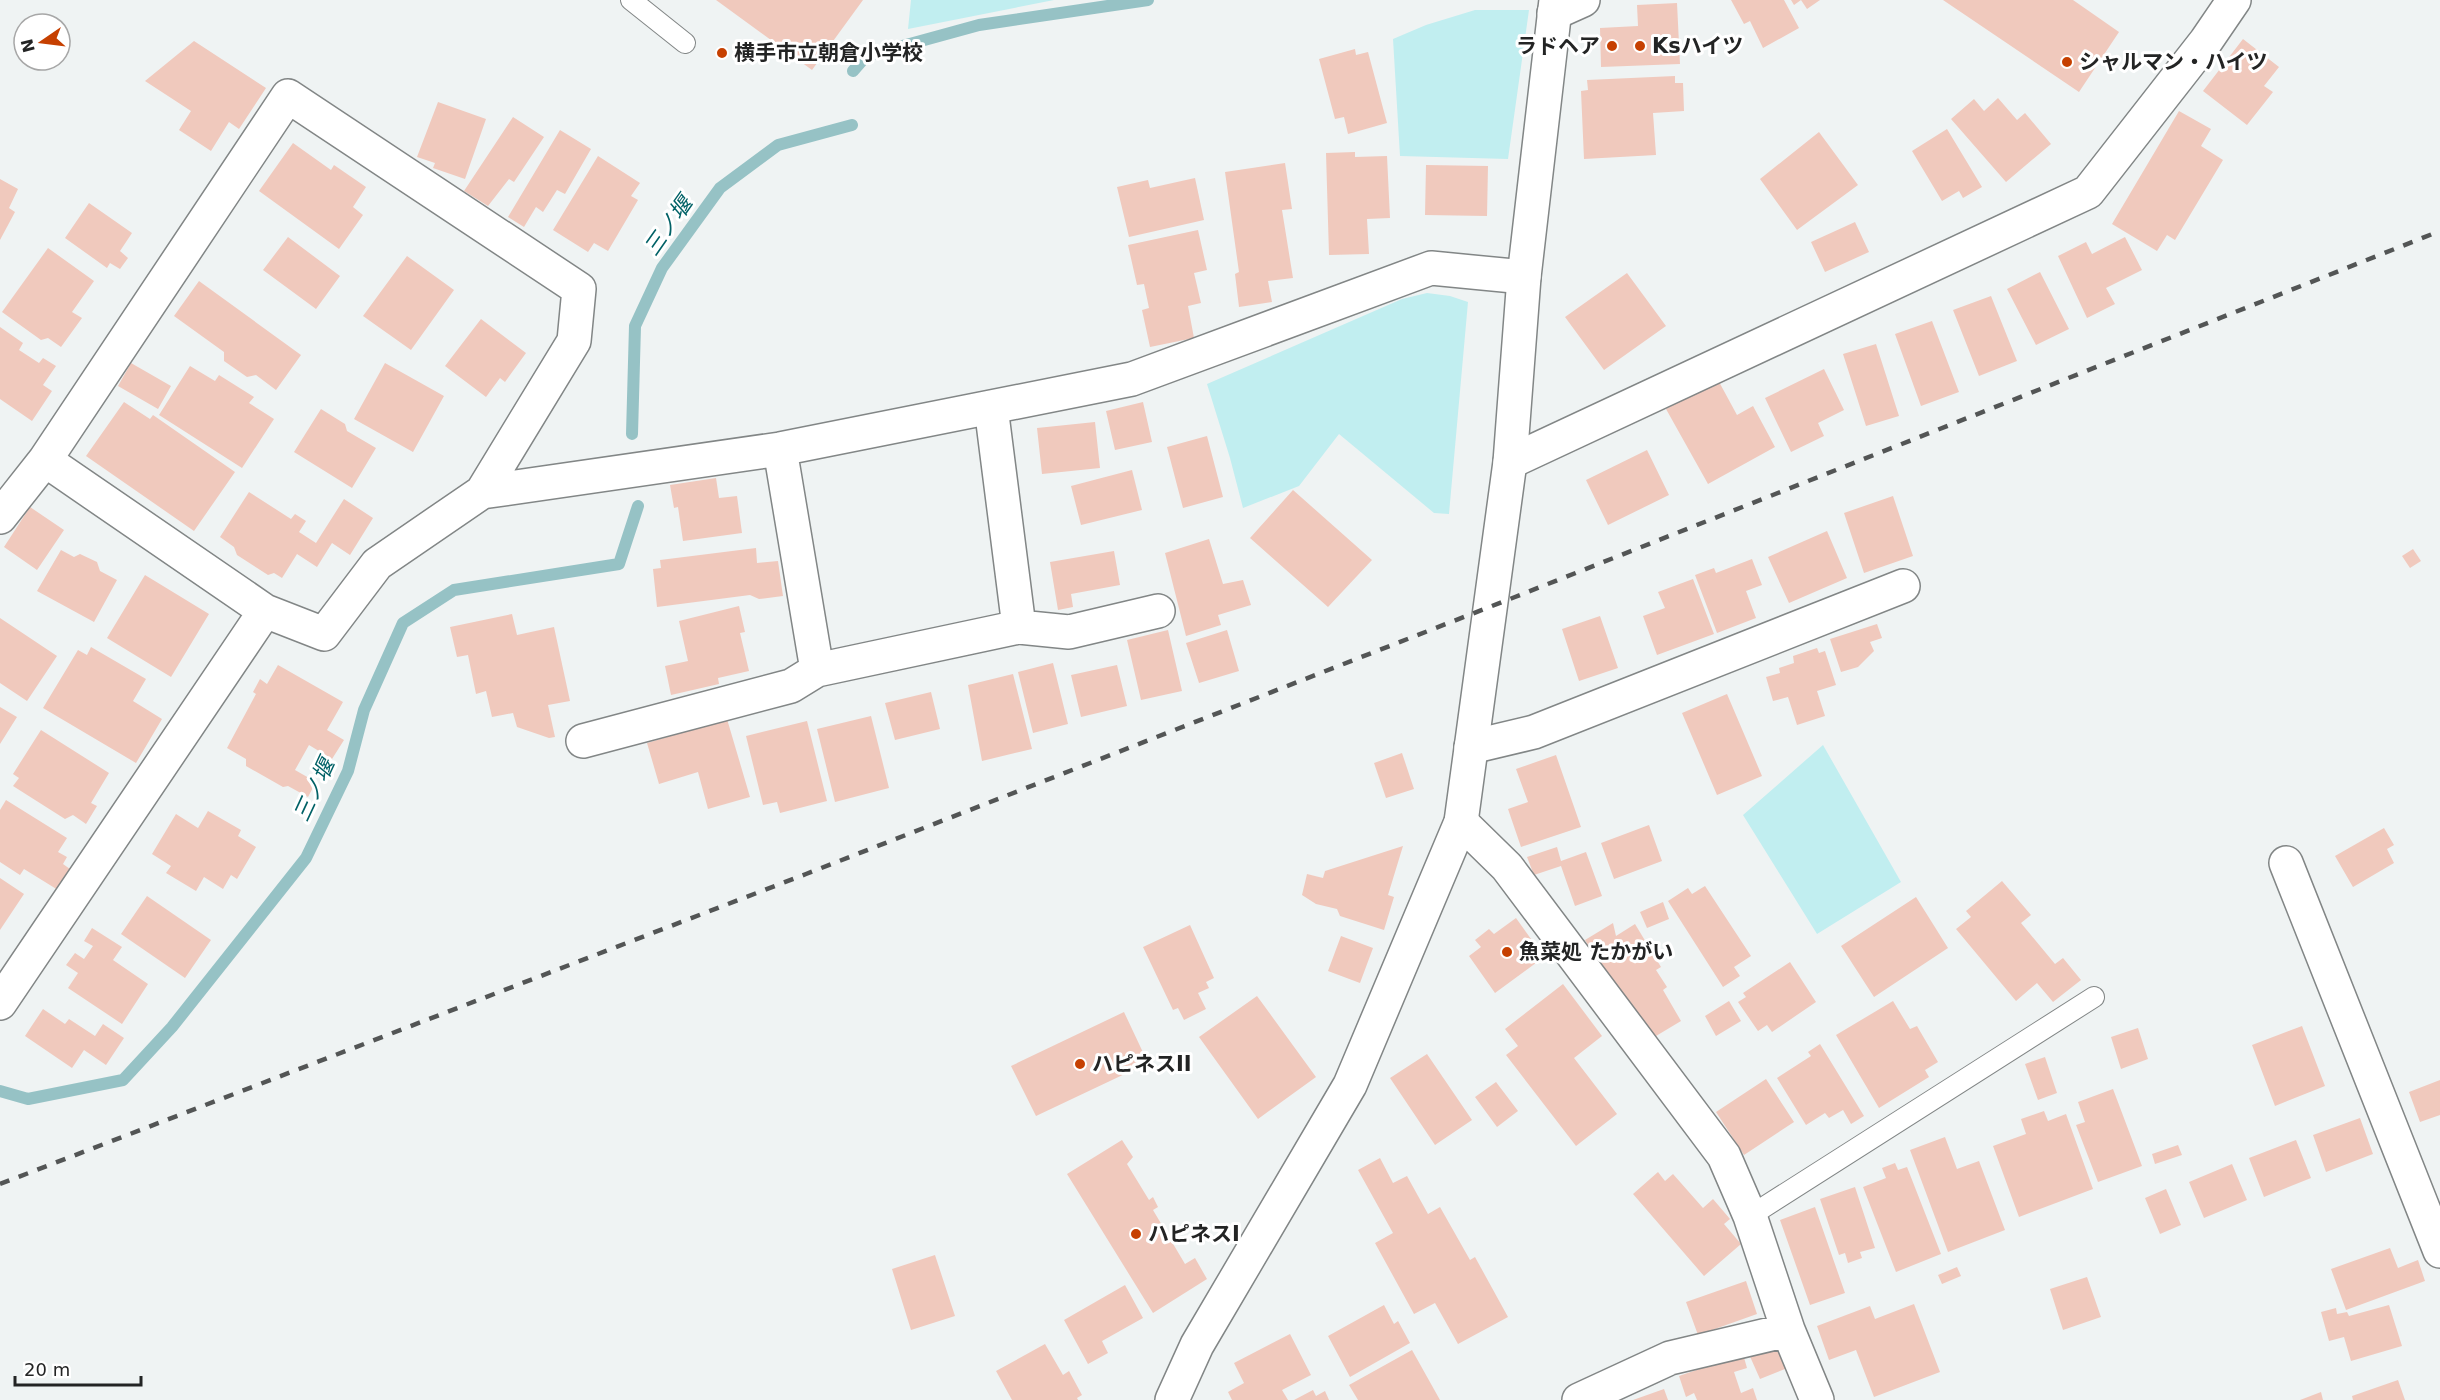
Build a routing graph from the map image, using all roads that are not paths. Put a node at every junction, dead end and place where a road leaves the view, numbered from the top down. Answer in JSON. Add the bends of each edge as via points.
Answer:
{"nodes":[{"id":1,"x":631,"y":0,"type":"edge"},
{"id":2,"x":1583,"y":0,"type":"edge"},
{"id":3,"x":2234,"y":0,"type":"edge"},
{"id":4,"x":1555,"y":7,"type":"edge"},
{"id":5,"x":685,"y":43,"type":"dead end"},
{"id":6,"x":1524,"y":277,"type":"junction"},
{"id":7,"x":991,"y":407,"type":"junction"},
{"id":8,"x":780,"y":449,"type":"junction"},
{"id":9,"x":45,"y":460,"type":"junction"},
{"id":10,"x":1510,"y":462,"type":"junction"},
{"id":11,"x":482,"y":492,"type":"junction"},
{"id":12,"x":0,"y":517,"type":"edge"},
{"id":13,"x":1903,"y":586,"type":"dead end"},
{"id":14,"x":265,"y":611,"type":"junction"},
{"id":15,"x":1158,"y":611,"type":"dead end"},
{"id":16,"x":1020,"y":627,"type":"junction"},
{"id":17,"x":817,"y":670,"type":"junction"},
{"id":18,"x":583,"y":741,"type":"dead end"},
{"id":19,"x":1471,"y":747,"type":"junction"},
{"id":20,"x":1461,"y":822,"type":"junction"},
{"id":21,"x":2286,"y":863,"type":"dead end"},
{"id":22,"x":2094,"y":997,"type":"dead end"},
{"id":23,"x":0,"y":1003,"type":"edge"},
{"id":24,"x":1750,"y":1216,"type":"junction"},
{"id":25,"x":2440,"y":1251,"type":"edge"},
{"id":26,"x":1788,"y":1330,"type":"junction"},
{"id":27,"x":1173,"y":1400,"type":"edge"},
{"id":28,"x":1579,"y":1400,"type":"edge"},
{"id":29,"x":1816,"y":1400,"type":"edge"}],
"edges":[{"from":1,"to":5,"type":"lane"},
{"from":2,"to":4,"type":"street"},
{"from":3,"to":10,"type":"street","via":[[2088,192]]},
{"from":4,"to":6,"type":"street"},
{"from":6,"to":7,"type":"street","via":[[1431,268],[1132,379]]},
{"from":6,"to":10,"type":"street"},
{"from":7,"to":8,"type":"street"},
{"from":7,"to":16,"type":"street"},
{"from":8,"to":11,"type":"street"},
{"from":8,"to":17,"type":"street"},
{"from":9,"to":11,"type":"street","via":[[288,96],[579,289],[574,341]]},
{"from":9,"to":12,"type":"street"},
{"from":9,"to":14,"type":"street"},
{"from":10,"to":19,"type":"street"},
{"from":11,"to":14,"type":"street","via":[[377,564],[324,634]]},
{"from":13,"to":19,"type":"street","via":[[1534,732]]},
{"from":14,"to":23,"type":"street"},
{"from":15,"to":16,"type":"street","via":[[1068,632]]},
{"from":16,"to":17,"type":"street"},
{"from":17,"to":18,"type":"street","via":[[790,686]]},
{"from":19,"to":20,"type":"street"},
{"from":20,"to":24,"type":"street","via":[[1507,867],[1724,1156]]},
{"from":20,"to":27,"type":"street","via":[[1350,1085],[1197,1345]]},
{"from":21,"to":25,"type":"street"},
{"from":22,"to":24,"type":"lane"},
{"from":24,"to":26,"type":"street"},
{"from":26,"to":28,"type":"street","via":[[1670,1358]]},
{"from":26,"to":29,"type":"street"}]}
